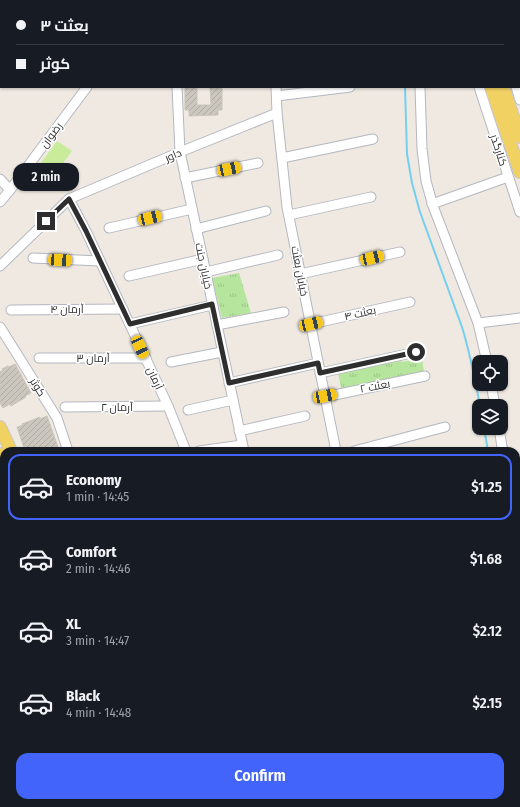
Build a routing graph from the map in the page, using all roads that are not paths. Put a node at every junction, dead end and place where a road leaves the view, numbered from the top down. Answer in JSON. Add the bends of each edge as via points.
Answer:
{"nodes":[{"id":1,"x":86,"y":88,"type":"edge"},
{"id":2,"x":177,"y":88,"type":"edge"},
{"id":3,"x":335,"y":88,"type":"edge"},
{"id":4,"x":420,"y":88,"type":"edge"},
{"id":5,"x":479,"y":88,"type":"edge"},
{"id":6,"x":491,"y":88,"type":"edge"},
{"id":7,"x":503,"y":88,"type":"edge"},
{"id":8,"x":516,"y":88,"type":"edge"},
{"id":9,"x":276,"y":92,"type":"edge"},
{"id":10,"x":520,"y":100,"type":"edge"},
{"id":11,"x":277,"y":113,"type":"junction"},
{"id":12,"x":520,"y":136,"type":"edge"},
{"id":13,"x":373,"y":138,"type":"dead end"},
{"id":14,"x":180,"y":152,"type":"junction"},
{"id":15,"x":282,"y":158,"type":"junction"},
{"id":16,"x":258,"y":163,"type":"dead end"},
{"id":17,"x":520,"y":172,"type":"edge"},
{"id":18,"x":508,"y":176,"type":"junction"},
{"id":19,"x":185,"y":178,"type":"junction"},
{"id":20,"x":0,"y":179,"type":"edge"},
{"id":21,"x":10,"y":190,"type":"junction"},
{"id":22,"x":371,"y":197,"type":"dead end"},
{"id":23,"x":69,"y":199,"type":"junction"},
{"id":24,"x":0,"y":202,"type":"edge"},
{"id":25,"x":432,"y":204,"type":"junction"},
{"id":26,"x":192,"y":209,"type":"junction"},
{"id":27,"x":266,"y":212,"type":"dead end"},
{"id":28,"x":520,"y":212,"type":"edge"},
{"id":29,"x":289,"y":215,"type":"junction"},
{"id":30,"x":109,"y":228,"type":"dead end"},
{"id":31,"x":196,"y":229,"type":"junction"},
{"id":32,"x":400,"y":252,"type":"dead end"},
{"id":33,"x":278,"y":255,"type":"dead end"},
{"id":34,"x":32,"y":258,"type":"dead end"},
{"id":35,"x":203,"y":259,"type":"junction"},
{"id":36,"x":100,"y":261,"type":"junction"},
{"id":37,"x":0,"y":266,"type":"edge"},
{"id":38,"x":206,"y":272,"type":"junction"},
{"id":39,"x":300,"y":274,"type":"junction"},
{"id":40,"x":129,"y":276,"type":"dead end"},
{"id":41,"x":410,"y":302,"type":"dead end"},
{"id":42,"x":212,"y":304,"type":"junction"},
{"id":43,"x":123,"y":309,"type":"junction"},
{"id":44,"x":11,"y":310,"type":"dead end"},
{"id":45,"x":284,"y":312,"type":"dead end"},
{"id":46,"x":520,"y":318,"type":"edge"},
{"id":47,"x":130,"y":324,"type":"junction"},
{"id":48,"x":311,"y":324,"type":"junction"},
{"id":49,"x":478,"y":324,"type":"junction"},
{"id":50,"x":217,"y":326,"type":"junction"},
{"id":51,"x":0,"y":327,"type":"edge"},
{"id":52,"x":222,"y":352,"type":"junction"},
{"id":53,"x":416,"y":352,"type":"dead end"},
{"id":54,"x":485,"y":355,"type":"edge"},
{"id":55,"x":39,"y":358,"type":"dead end"},
{"id":56,"x":146,"y":358,"type":"junction"},
{"id":57,"x":171,"y":362,"type":"dead end"},
{"id":58,"x":318,"y":363,"type":"junction"},
{"id":59,"x":320,"y":373,"type":"junction"},
{"id":60,"x":425,"y":376,"type":"dead end"},
{"id":61,"x":229,"y":383,"type":"junction"},
{"id":62,"x":325,"y":396,"type":"junction"},
{"id":63,"x":233,"y":400,"type":"junction"},
{"id":64,"x":168,"y":406,"type":"junction"},
{"id":65,"x":65,"y":407,"type":"dead end"},
{"id":66,"x":188,"y":410,"type":"dead end"},
{"id":67,"x":305,"y":416,"type":"dead end"},
{"id":68,"x":0,"y":427,"type":"edge"},
{"id":69,"x":445,"y":427,"type":"dead end"},
{"id":70,"x":239,"y":431,"type":"junction"},
{"id":71,"x":500,"y":435,"type":"edge"},
{"id":72,"x":8,"y":447,"type":"edge"},
{"id":73,"x":67,"y":447,"type":"edge"},
{"id":74,"x":184,"y":447,"type":"edge"},
{"id":75,"x":243,"y":447,"type":"edge"},
{"id":76,"x":335,"y":447,"type":"edge"},
{"id":77,"x":369,"y":447,"type":"edge"},
{"id":78,"x":502,"y":447,"type":"edge"}],
"edges":[{"from":1,"to":21,"type":"street","name":"رضوان"},
{"from":2,"to":14,"type":"street","name":"خیابان جنت"},
{"from":3,"to":9,"type":"street"},
{"from":4,"to":25,"type":"street","via":[[422,149]]},
{"from":5,"to":18,"type":"street","name":"کنارگذر"},
{"from":6,"to":17,"type":"main road"},
{"from":7,"to":12,"type":"main road"},
{"from":8,"to":10,"type":"street"},
{"from":9,"to":11,"type":"street","name":"خیابان بعثت"},
{"from":11,"to":14,"type":"street","name":"داور"},
{"from":11,"to":15,"type":"street","name":"خیابان بعثت"},
{"from":13,"to":15,"type":"street"},
{"from":14,"to":19,"type":"street","name":"خیابان جنت"},
{"from":14,"to":23,"type":"street","name":"داور"},
{"from":15,"to":29,"type":"street","name":"خیابان بعثت"},
{"from":16,"to":19,"type":"street"},
{"from":18,"to":25,"type":"street"},
{"from":18,"to":28,"type":"street","name":"کنارگذر"},
{"from":19,"to":26,"type":"street","name":"خیابان جنت"},
{"from":20,"to":21,"type":"street"},
{"from":21,"to":24,"type":"street","name":"رضوان"},
{"from":22,"to":29,"type":"street"},
{"from":23,"to":36,"type":"street","name":"آرمان"},
{"from":23,"to":37,"type":"street"},
{"from":25,"to":49,"type":"street"},
{"from":26,"to":30,"type":"street"},
{"from":26,"to":31,"type":"street","name":"خیابان جنت"},
{"from":27,"to":31,"type":"street"},
{"from":29,"to":39,"type":"street","name":"خیابان بعثت"},
{"from":31,"to":35,"type":"street","name":"خیابان جنت"},
{"from":32,"to":39,"type":"street"},
{"from":33,"to":38,"type":"street"},
{"from":34,"to":36,"type":"street"},
{"from":35,"to":38,"type":"street","name":"خیابان جنت"},
{"from":35,"to":40,"type":"street"},
{"from":36,"to":43,"type":"street","name":"آرمان"},
{"from":38,"to":42,"type":"street","name":"خیابان جنت"},
{"from":39,"to":48,"type":"street","name":"خیابان بعثت"},
{"from":41,"to":48,"type":"street","name":"بعثت ۴"},
{"from":42,"to":47,"type":"street"},
{"from":42,"to":50,"type":"street","name":"خیابان جنت"},
{"from":43,"to":44,"type":"street","name":"آرمان ۴"},
{"from":43,"to":47,"type":"street","name":"آرمان"},
{"from":45,"to":50,"type":"street"},
{"from":46,"to":49,"type":"street"},
{"from":47,"to":56,"type":"street","name":"آرمان"},
{"from":48,"to":58,"type":"street","name":"خیابان بعثت"},
{"from":49,"to":54,"type":"street"},
{"from":50,"to":52,"type":"street","name":"خیابان جنت"},
{"from":51,"to":73,"type":"street","name":"کوثر","via":[[57,418]]},
{"from":52,"to":57,"type":"street"},
{"from":52,"to":61,"type":"street","name":"خیابان جنت"},
{"from":53,"to":59,"type":"street"},
{"from":55,"to":56,"type":"street","name":"آرمان ۳"},
{"from":56,"to":64,"type":"street","name":"آرمان"},
{"from":58,"to":59,"type":"street","name":"خیابان بعثت"},
{"from":58,"to":61,"type":"street"},
{"from":59,"to":62,"type":"street","name":"خیابان بعثت"},
{"from":60,"to":62,"type":"street","name":"بعثت ۲"},
{"from":61,"to":63,"type":"street","name":"خیابان جنت"},
{"from":62,"to":76,"type":"street","name":"خیابان بعثت"},
{"from":63,"to":66,"type":"street"},
{"from":63,"to":70,"type":"street","name":"خیابان جنت"},
{"from":64,"to":65,"type":"street","name":"آرمان ۲"},
{"from":64,"to":74,"type":"street","name":"آرمان"},
{"from":67,"to":70,"type":"street"},
{"from":68,"to":72,"type":"main road"},
{"from":69,"to":77,"type":"street"},
{"from":70,"to":75,"type":"street","name":"خیابان جنت"},
{"from":71,"to":78,"type":"street"}]}
